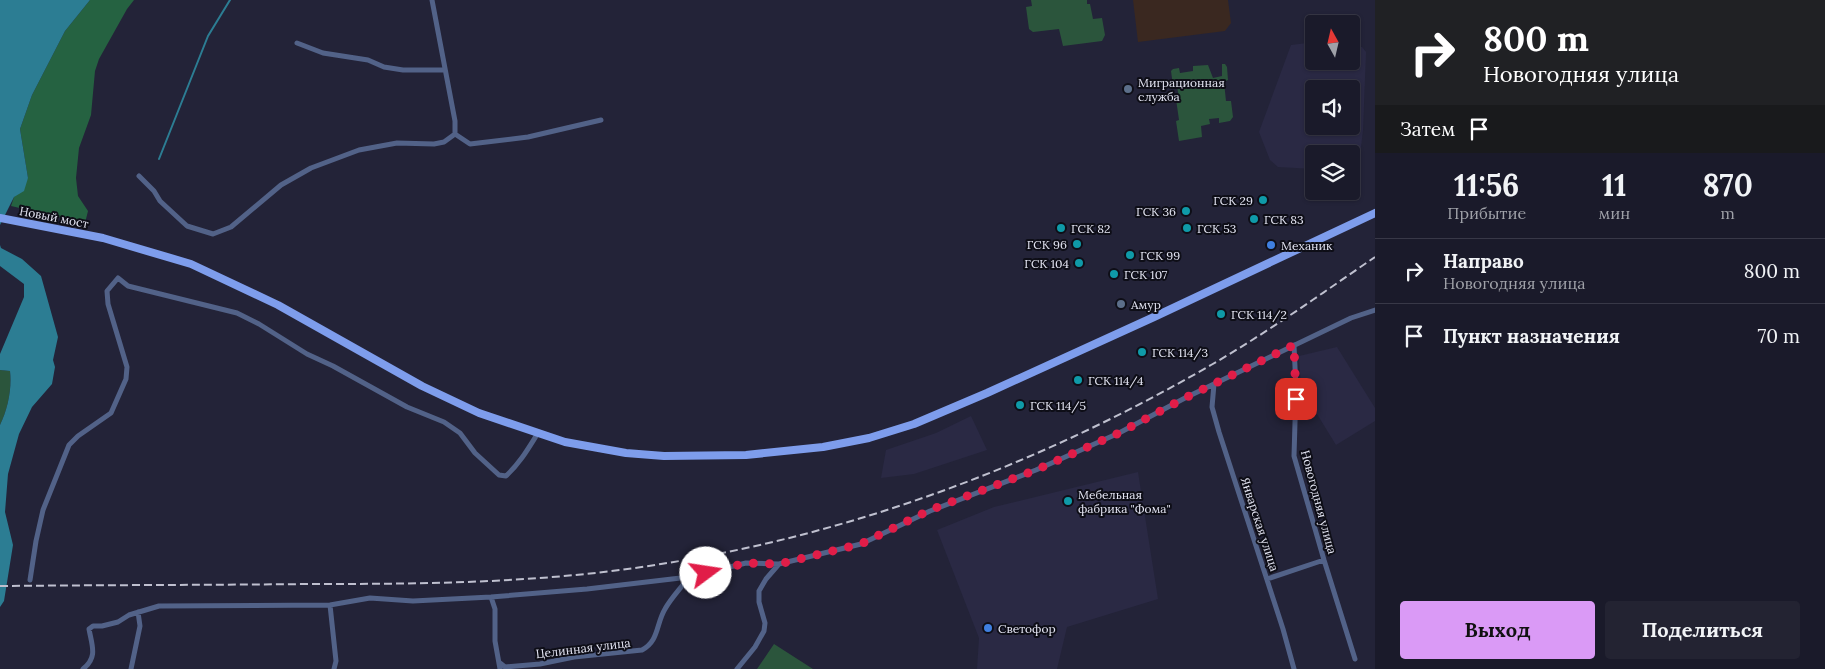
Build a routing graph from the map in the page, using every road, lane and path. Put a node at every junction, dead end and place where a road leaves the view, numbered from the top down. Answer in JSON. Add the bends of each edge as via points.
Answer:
{"nodes":[{"id":1,"x":432,"y":0,"type":"edge"},
{"id":2,"x":297,"y":43,"type":"dead end"},
{"id":3,"x":445,"y":70,"type":"junction"},
{"id":4,"x":601,"y":120,"type":"dead end"},
{"id":5,"x":455,"y":134,"type":"junction"},
{"id":6,"x":138,"y":176,"type":"dead end"},
{"id":7,"x":1375,"y":213,"type":"edge"},
{"id":8,"x":0,"y":218,"type":"edge"},
{"id":9,"x":1375,"y":310,"type":"edge"},
{"id":10,"x":1294,"y":345,"type":"junction"},
{"id":11,"x":1214,"y":384,"type":"junction"},
{"id":12,"x":538,"y":433,"type":"junction"},
{"id":13,"x":1324,"y":560,"type":"junction"},
{"id":14,"x":779,"y":564,"type":"junction"},
{"id":15,"x":690,"y":577,"type":"junction"},
{"id":16,"x":1267,"y":579,"type":"junction"},
{"id":17,"x":30,"y":580,"type":"dead end"},
{"id":18,"x":491,"y":597,"type":"junction"},
{"id":19,"x":330,"y":605,"type":"junction"},
{"id":20,"x":138,"y":612,"type":"junction"},
{"id":21,"x":1356,"y":659,"type":"dead end"},
{"id":22,"x":500,"y":666,"type":"edge"},
{"id":23,"x":83,"y":669,"type":"edge"},
{"id":24,"x":131,"y":669,"type":"edge"},
{"id":25,"x":334,"y":669,"type":"edge"},
{"id":26,"x":737,"y":669,"type":"edge"},
{"id":27,"x":1294,"y":669,"type":"edge"}],
"edges":[{"from":1,"to":3,"type":"street"},
{"from":2,"to":3,"type":"street","via":[[322,53],[368,60],[384,67]]},
{"from":3,"to":5,"type":"street"},
{"from":4,"to":5,"type":"street","via":[[528,137],[470,144]]},
{"from":5,"to":6,"type":"street","via":[[434,144],[397,143],[359,150],[311,168],[281,185],[231,227],[213,234],[187,226]]},
{"from":7,"to":12,"type":"main road","name":"Новый мост","via":[[982,396],[914,424],[869,438],[823,447],[746,455],[664,456],[565,442]]},
{"from":8,"to":12,"type":"main road","name":"Новый мост","via":[[103,238],[191,264],[278,305],[422,386],[478,413]]},
{"from":9,"to":10,"type":"street"},
{"from":10,"to":11,"type":"street"},
{"from":10,"to":13,"type":"street","name":"Новогодняя улица","via":[[1294,456]]},
{"from":11,"to":14,"type":"street","via":[[1119,433],[1036,470],[930,510],[861,544]]},
{"from":11,"to":16,"type":"street","name":"Январская улица","via":[[1212,407]]},
{"from":12,"to":17,"type":"street","via":[[513,470],[506,476],[499,475],[475,453],[460,433],[444,422],[407,407],[259,324],[237,313],[128,286],[118,278],[107,291],[127,367],[126,378],[111,413],[69,445],[43,510]]},
{"from":13,"to":16,"type":"street"},
{"from":13,"to":21,"type":"street","name":"Новогодняя улица"},
{"from":14,"to":15,"type":"street","via":[[746,563]]},
{"from":14,"to":26,"type":"street","via":[[759,592],[764,631]]},
{"from":15,"to":18,"type":"street"},
{"from":15,"to":22,"type":"street","name":"Целинная улица","via":[[664,610],[655,638],[642,650]]},
{"from":16,"to":27,"type":"street","name":"Январская улица"},
{"from":18,"to":19,"type":"street","via":[[370,598]]},
{"from":18,"to":22,"type":"street"},
{"from":19,"to":20,"type":"street","via":[[160,606]]},
{"from":19,"to":25,"type":"street"},
{"from":20,"to":23,"type":"street","via":[[118,622],[92,626],[92,660]]},
{"from":20,"to":24,"type":"street","via":[[140,626]]}]}
